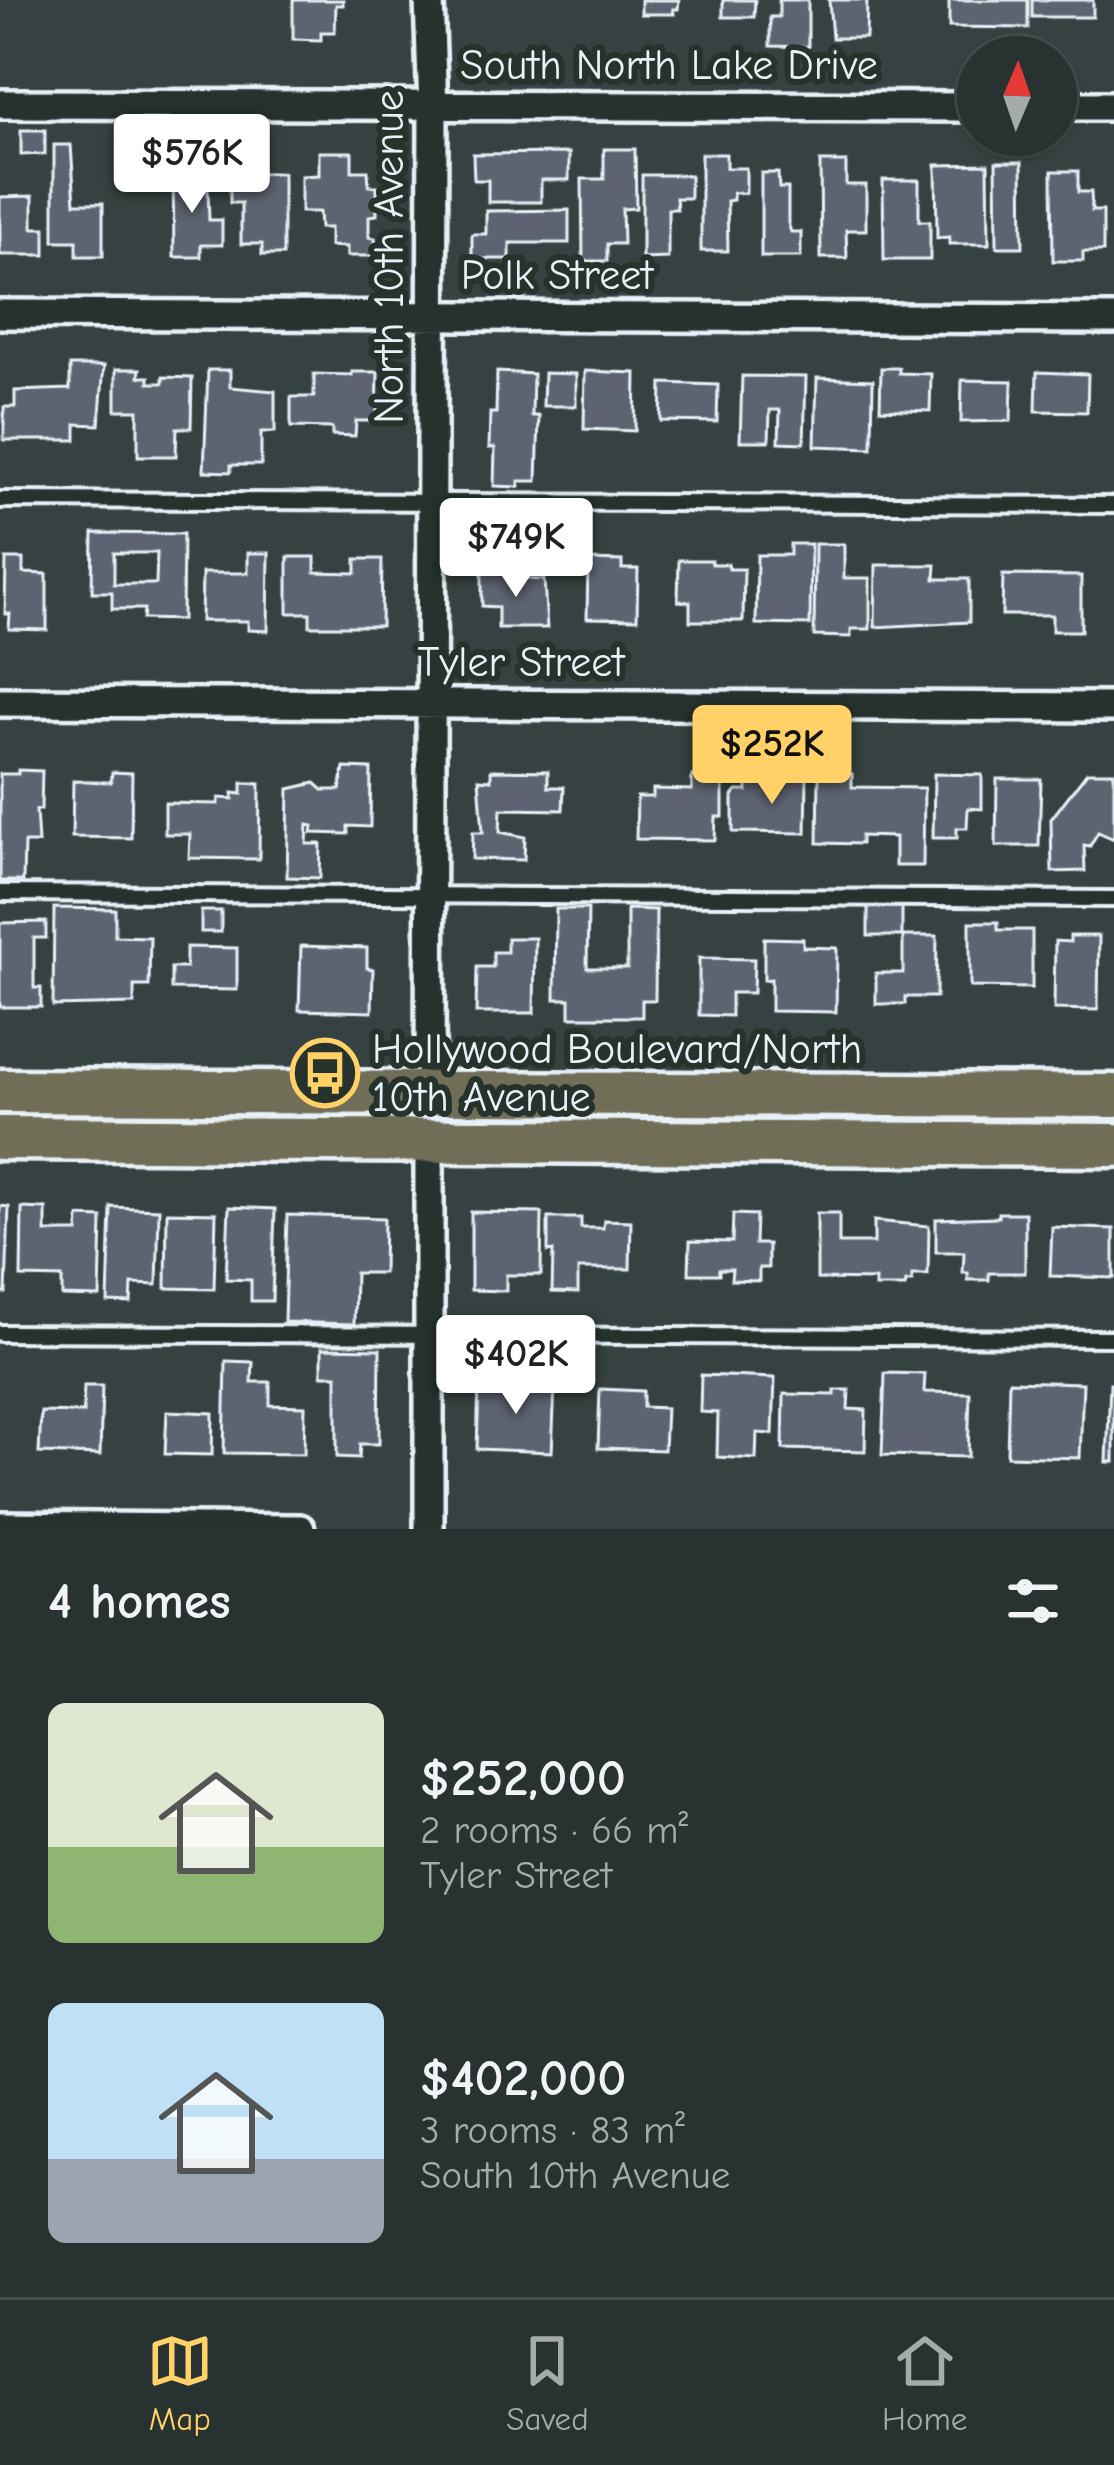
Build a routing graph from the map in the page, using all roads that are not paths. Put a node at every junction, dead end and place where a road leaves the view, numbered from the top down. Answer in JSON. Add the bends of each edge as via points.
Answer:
{"nodes":[{"id":1,"x":429,"y":0,"type":"edge"},
{"id":2,"x":0,"y":104,"type":"edge"},
{"id":3,"x":957,"y":106,"type":"edge"},
{"id":4,"x":1077,"y":106,"type":"edge"},
{"id":5,"x":1114,"y":106,"type":"edge"},
{"id":6,"x":433,"y":108,"type":"junction"},
{"id":7,"x":0,"y":314,"type":"edge"},
{"id":8,"x":430,"y":316,"type":"junction"},
{"id":9,"x":1114,"y":319,"type":"edge"},
{"id":10,"x":0,"y":500,"type":"edge"},
{"id":11,"x":431,"y":502,"type":"junction"},
{"id":12,"x":1114,"y":506,"type":"edge"},
{"id":13,"x":0,"y":702,"type":"edge"},
{"id":14,"x":432,"y":703,"type":"junction"},
{"id":15,"x":1114,"y":707,"type":"edge"},
{"id":16,"x":0,"y":892,"type":"edge"},
{"id":17,"x":430,"y":895,"type":"junction"},
{"id":18,"x":1114,"y":898,"type":"edge"},
{"id":19,"x":0,"y":1091,"type":"edge"},
{"id":20,"x":430,"y":1091,"type":"junction"},
{"id":21,"x":1114,"y":1096,"type":"edge"},
{"id":22,"x":0,"y":1138,"type":"edge"},
{"id":23,"x":429,"y":1140,"type":"junction"},
{"id":24,"x":1114,"y":1145,"type":"edge"},
{"id":25,"x":0,"y":1333,"type":"edge"},
{"id":26,"x":429,"y":1336,"type":"junction"},
{"id":27,"x":1114,"y":1338,"type":"edge"},
{"id":28,"x":0,"y":1526,"type":"edge"},
{"id":29,"x":300,"y":1529,"type":"edge"},
{"id":30,"x":429,"y":1529,"type":"edge"}],
"edges":[{"from":1,"to":6,"type":"street","name":"North 10th Avenue"},
{"from":2,"to":6,"type":"street","name":"South North Lake Drive"},
{"from":3,"to":6,"type":"street","name":"South North Lake Drive"},
{"from":4,"to":5,"type":"street"},
{"from":6,"to":8,"type":"street","name":"North 10th Avenue"},
{"from":7,"to":8,"type":"street","name":"Polk Street"},
{"from":8,"to":9,"type":"street","name":"Polk Street"},
{"from":8,"to":11,"type":"street","name":"North 10th Avenue"},
{"from":10,"to":11,"type":"lane"},
{"from":11,"to":12,"type":"lane"},
{"from":11,"to":14,"type":"street","name":"North 10th Avenue"},
{"from":13,"to":14,"type":"street","name":"Tyler Street"},
{"from":14,"to":15,"type":"street","name":"Tyler Street"},
{"from":14,"to":17,"type":"street","name":"North 10th Avenue"},
{"from":16,"to":17,"type":"lane"},
{"from":17,"to":18,"type":"lane"},
{"from":17,"to":20,"type":"street","name":"North 10th Avenue"},
{"from":19,"to":20,"type":"main road"},
{"from":20,"to":21,"type":"main road"},
{"from":22,"to":23,"type":"main road"},
{"from":23,"to":24,"type":"main road"},
{"from":23,"to":26,"type":"street"},
{"from":25,"to":26,"type":"lane"},
{"from":26,"to":27,"type":"lane"},
{"from":26,"to":30,"type":"street"},
{"from":28,"to":29,"type":"street"}]}
